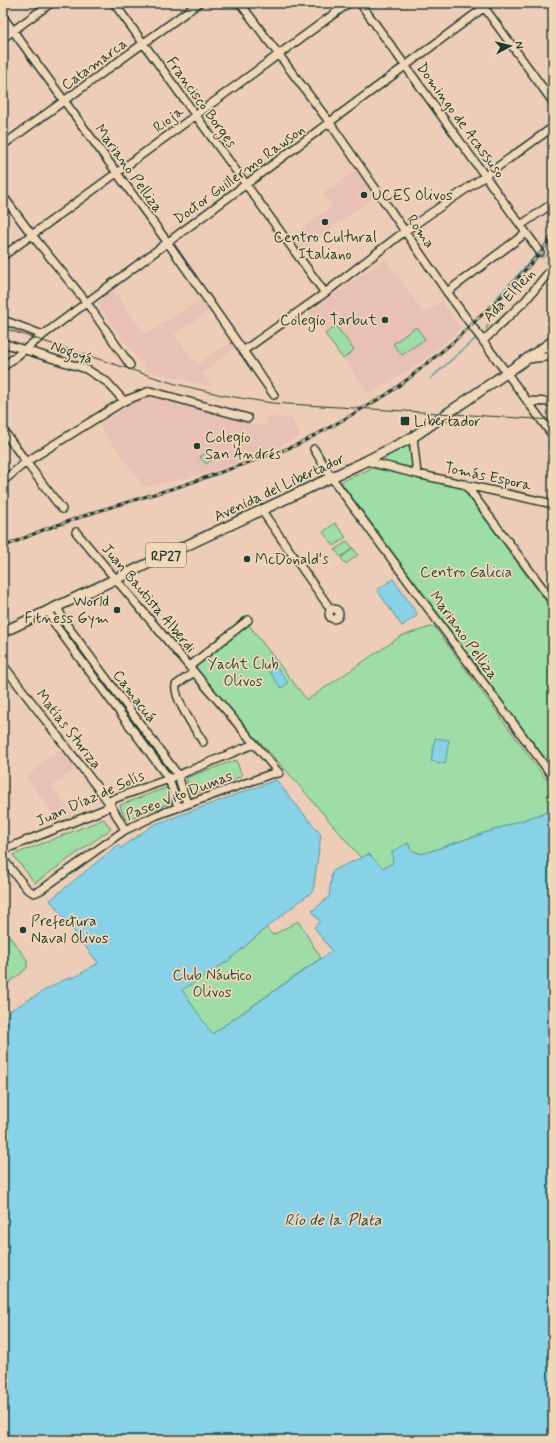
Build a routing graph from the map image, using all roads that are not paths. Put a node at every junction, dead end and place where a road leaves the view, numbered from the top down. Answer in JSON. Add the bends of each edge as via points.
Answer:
{"nodes":[{"id":1,"x":51,"y":3,"type":"edge"},
{"id":2,"x":114,"y":3,"type":"edge"},
{"id":3,"x":199,"y":3,"type":"edge"},
{"id":4,"x":240,"y":3,"type":"edge"},
{"id":5,"x":349,"y":3,"type":"edge"},
{"id":6,"x":360,"y":3,"type":"edge"},
{"id":7,"x":490,"y":3,"type":"edge"},
{"id":8,"x":482,"y":5,"type":"edge"},
{"id":9,"x":3,"y":17,"type":"edge"},
{"id":10,"x":13,"y":31,"type":"junction"},
{"id":11,"x":3,"y":38,"type":"edge"},
{"id":12,"x":143,"y":44,"type":"junction"},
{"id":13,"x":277,"y":55,"type":"junction"},
{"id":14,"x":406,"y":66,"type":"junction"},
{"id":15,"x":64,"y":102,"type":"junction"},
{"id":16,"x":553,"y":102,"type":"edge"},
{"id":17,"x":195,"y":114,"type":"junction"},
{"id":18,"x":330,"y":123,"type":"junction"},
{"id":19,"x":553,"y":127,"type":"edge"},
{"id":20,"x":3,"y":145,"type":"edge"},
{"id":21,"x":116,"y":173,"type":"junction"},
{"id":22,"x":485,"y":176,"type":"junction"},
{"id":23,"x":246,"y":185,"type":"junction"},
{"id":24,"x":3,"y":196,"type":"edge"},
{"id":25,"x":553,"y":203,"type":"edge"},
{"id":26,"x":521,"y":225,"type":"junction"},
{"id":27,"x":405,"y":231,"type":"junction"},
{"id":28,"x":526,"y":233,"type":"junction"},
{"id":29,"x":32,"y":235,"type":"junction"},
{"id":30,"x":168,"y":243,"type":"junction"},
{"id":31,"x":540,"y":252,"type":"tunnel mouth"},
{"id":32,"x":3,"y":256,"type":"edge"},
{"id":33,"x":551,"y":267,"type":"edge"},
{"id":34,"x":447,"y":292,"type":"junction"},
{"id":35,"x":325,"y":293,"type":"junction"},
{"id":36,"x":87,"y":303,"type":"junction"},
{"id":37,"x":3,"y":320,"type":"edge"},
{"id":38,"x":43,"y":335,"type":"junction"},
{"id":39,"x":482,"y":340,"type":"junction"},
{"id":40,"x":553,"y":341,"type":"edge"},
{"id":41,"x":3,"y":343,"type":"edge"},
{"id":42,"x":25,"y":350,"type":"junction"},
{"id":43,"x":243,"y":351,"type":"junction"},
{"id":44,"x":553,"y":356,"type":"edge"},
{"id":45,"x":527,"y":359,"type":"junction"},
{"id":46,"x":130,"y":365,"type":"dead end"},
{"id":47,"x":3,"y":367,"type":"edge"},
{"id":48,"x":507,"y":373,"type":"junction"},
{"id":49,"x":274,"y":395,"type":"dead end"},
{"id":50,"x":124,"y":401,"type":"junction"},
{"id":51,"x":527,"y":401,"type":"junction"},
{"id":52,"x":553,"y":402,"type":"edge"},
{"id":53,"x":248,"y":418,"type":"dead end"},
{"id":54,"x":3,"y":430,"type":"edge"},
{"id":55,"x":553,"y":436,"type":"edge"},
{"id":56,"x":413,"y":437,"type":"junction"},
{"id":57,"x":314,"y":449,"type":"dead end"},
{"id":58,"x":366,"y":461,"type":"junction"},
{"id":59,"x":26,"y":462,"type":"junction"},
{"id":60,"x":417,"y":474,"type":"junction"},
{"id":61,"x":332,"y":477,"type":"junction"},
{"id":62,"x":3,"y":481,"type":"edge"},
{"id":63,"x":465,"y":484,"type":"junction"},
{"id":64,"x":553,"y":504,"type":"edge"},
{"id":65,"x":62,"y":509,"type":"dead end"},
{"id":66,"x":262,"y":511,"type":"junction"},
{"id":67,"x":76,"y":532,"type":"dead end"},
{"id":68,"x":116,"y":578,"type":"junction"},
{"id":69,"x":553,"y":602,"type":"edge"},
{"id":70,"x":53,"y":608,"type":"junction"},
{"id":71,"x":331,"y":609,"type":"dead end"},
{"id":72,"x":248,"y":620,"type":"dead end"},
{"id":73,"x":3,"y":632,"type":"edge"},
{"id":74,"x":87,"y":653,"type":"junction"},
{"id":75,"x":80,"y":658,"type":"junction"},
{"id":76,"x":3,"y":665,"type":"edge"},
{"id":77,"x":192,"y":669,"type":"junction"},
{"id":78,"x":142,"y":727,"type":"junction"},
{"id":79,"x":135,"y":732,"type":"junction"},
{"id":80,"x":204,"y":742,"type":"dead end"},
{"id":81,"x":254,"y":744,"type":"junction"},
{"id":82,"x":279,"y":773,"type":"joint"},
{"id":83,"x":178,"y":775,"type":"junction"},
{"id":84,"x":553,"y":778,"type":"edge"},
{"id":85,"x":169,"y":779,"type":"junction"},
{"id":86,"x":110,"y":804,"type":"junction"},
{"id":87,"x":187,"y":804,"type":"junction"},
{"id":88,"x":178,"y":807,"type":"junction"},
{"id":89,"x":125,"y":830,"type":"junction"},
{"id":90,"x":3,"y":850,"type":"edge"},
{"id":91,"x":3,"y":859,"type":"edge"}],
"edges":[{"from":1,"to":10,"type":"street"},
{"from":2,"to":12,"type":"street","name":"Francisco Borges"},
{"from":3,"to":12,"type":"street","name":"Catamarca"},
{"from":4,"to":13,"type":"street","name":"Roma"},
{"from":5,"to":13,"type":"street","name":"Rioja"},
{"from":6,"to":14,"type":"street","name":"Domingo de Acassuso"},
{"from":7,"to":8,"type":"street","name":"Doctor Guillermo Rawson"},
{"from":8,"to":14,"type":"street","name":"Doctor Guillermo Rawson"},
{"from":8,"to":16,"type":"street"},
{"from":9,"to":10,"type":"street","name":"Mariano Pelliza"},
{"from":10,"to":11,"type":"street"},
{"from":10,"to":15,"type":"street","name":"Mariano Pelliza"},
{"from":12,"to":15,"type":"street","name":"Catamarca"},
{"from":12,"to":17,"type":"street","name":"Francisco Borges"},
{"from":13,"to":17,"type":"street","name":"Rioja"},
{"from":13,"to":18,"type":"street","name":"Roma"},
{"from":14,"to":18,"type":"street","name":"Doctor Guillermo Rawson"},
{"from":14,"to":22,"type":"street","name":"Domingo de Acassuso"},
{"from":15,"to":20,"type":"street","name":"Catamarca"},
{"from":15,"to":21,"type":"street","name":"Mariano Pelliza"},
{"from":17,"to":21,"type":"street","name":"Rioja"},
{"from":17,"to":23,"type":"street","name":"Francisco Borges"},
{"from":18,"to":23,"type":"street","name":"Doctor Guillermo Rawson"},
{"from":18,"to":27,"type":"street","name":"Roma"},
{"from":19,"to":22,"type":"street"},
{"from":21,"to":29,"type":"street","name":"Rioja"},
{"from":21,"to":30,"type":"street","name":"Mariano Pelliza"},
{"from":22,"to":26,"type":"street","name":"Domingo de Acassuso"},
{"from":22,"to":27,"type":"street"},
{"from":23,"to":30,"type":"street","name":"Doctor Guillermo Rawson"},
{"from":23,"to":35,"type":"street","name":"Francisco Borges"},
{"from":24,"to":29,"type":"street"},
{"from":25,"to":26,"type":"street"},
{"from":26,"to":28,"type":"street","name":"Domingo de Acassuso"},
{"from":27,"to":34,"type":"street","name":"Roma"},
{"from":27,"to":35,"type":"street"},
{"from":28,"to":31,"type":"street","name":"Domingo de Acassuso"},
{"from":28,"to":34,"type":"street"},
{"from":29,"to":32,"type":"street","name":"Rioja"},
{"from":29,"to":36,"type":"street"},
{"from":30,"to":36,"type":"street","name":"Doctor Guillermo Rawson"},
{"from":30,"to":43,"type":"street","name":"Mariano Pelliza"},
{"from":33,"to":39,"type":"street","name":"Ada Elflein","via":[[526,300]]},
{"from":34,"to":39,"type":"street","name":"Roma"},
{"from":35,"to":43,"type":"street"},
{"from":36,"to":38,"type":"street","name":"Doctor Guillermo Rawson"},
{"from":36,"to":46,"type":"street"},
{"from":37,"to":38,"type":"street"},
{"from":38,"to":42,"type":"street","name":"Doctor Guillermo Rawson"},
{"from":39,"to":48,"type":"street","name":"Roma"},
{"from":40,"to":45,"type":"main road","name":"Avenida del Libertador","number":"RP27"},
{"from":41,"to":42,"type":"street","name":"Nogoyá"},
{"from":42,"to":47,"type":"street","name":"Doctor Guillermo Rawson"},
{"from":42,"to":50,"type":"street","name":"Nogoyá","via":[[86,369],[107,382]]},
{"from":43,"to":49,"type":"street","name":"Mariano Pelliza"},
{"from":44,"to":45,"type":"street"},
{"from":45,"to":48,"type":"main road","name":"Avenida del Libertador","number":"RP27"},
{"from":48,"to":51,"type":"street","name":"Roma"},
{"from":48,"to":56,"type":"main road","name":"Avenida del Libertador","number":"RP27"},
{"from":50,"to":53,"type":"street","via":[[150,391]]},
{"from":50,"to":59,"type":"street"},
{"from":51,"to":52,"type":"street"},
{"from":51,"to":55,"type":"street","name":"Roma"},
{"from":54,"to":59,"type":"street"},
{"from":56,"to":58,"type":"main road","name":"Avenida del Libertador","number":"RP27"},
{"from":56,"to":60,"type":"street"},
{"from":57,"to":61,"type":"street","name":"Mariano Pelliza"},
{"from":58,"to":60,"type":"street","name":"Tomás Espora"},
{"from":58,"to":61,"type":"main road","name":"Avenida del Libertador","number":"RP27"},
{"from":59,"to":62,"type":"street"},
{"from":59,"to":65,"type":"street"},
{"from":60,"to":63,"type":"street","name":"Tomás Espora"},
{"from":61,"to":66,"type":"main road","name":"Avenida del Libertador","number":"RP27"},
{"from":61,"to":84,"type":"street","name":"Mariano Pelliza"},
{"from":63,"to":64,"type":"street","name":"Tomás Espora"},
{"from":63,"to":69,"type":"street"},
{"from":66,"to":68,"type":"main road","name":"Avenida del Libertador","number":"RP27"},
{"from":66,"to":71,"type":"street"},
{"from":67,"to":68,"type":"street","name":"Juan Bautista Alberdi"},
{"from":68,"to":70,"type":"main road","name":"Avenida del Libertador","number":"RP27"},
{"from":68,"to":77,"type":"street","name":"Juan Bautista Alberdi"},
{"from":70,"to":73,"type":"main road","name":"Avenida del Libertador","number":"RP27"},
{"from":70,"to":74,"type":"street","name":"Camacuá"},
{"from":70,"to":75,"type":"street","name":"Camacuá","via":[[56,626]]},
{"from":72,"to":77,"type":"street"},
{"from":74,"to":75,"type":"street"},
{"from":74,"to":78,"type":"street","name":"Camacuá"},
{"from":75,"to":79,"type":"street","name":"Camacuá"},
{"from":76,"to":86,"type":"street","name":"Matías Sturiza"},
{"from":77,"to":80,"type":"street","via":[[176,685],[176,689],[180,705]]},
{"from":77,"to":81,"type":"street","name":"Juan Bautista Alberdi"},
{"from":78,"to":79,"type":"street"},
{"from":78,"to":83,"type":"street","name":"Camacuá"},
{"from":79,"to":85,"type":"street","name":"Camacuá"},
{"from":81,"to":82,"type":"street","name":"Juan Bautista Alberdi"},
{"from":81,"to":83,"type":"street","name":"Juan Díaz de Solís"},
{"from":82,"to":87,"type":"street","name":"Paseo Vito Dumas"},
{"from":83,"to":85,"type":"street","name":"Juan Díaz de Solís"},
{"from":83,"to":87,"type":"street","name":"Camacuá"},
{"from":85,"to":86,"type":"street","name":"Juan Díaz de Solís","via":[[114,799]]},
{"from":85,"to":88,"type":"street","name":"Camacuá"},
{"from":86,"to":89,"type":"street","name":"Matías Sturiza"},
{"from":86,"to":90,"type":"street","name":"Juan Díaz de Solís","via":[[105,809]]},
{"from":87,"to":88,"type":"street","name":"Paseo Vito Dumas"},
{"from":88,"to":89,"type":"street","name":"Paseo Vito Dumas"},
{"from":89,"to":91,"type":"street","name":"Paseo Vito Dumas","via":[[34,893],[27,889]]}]}
